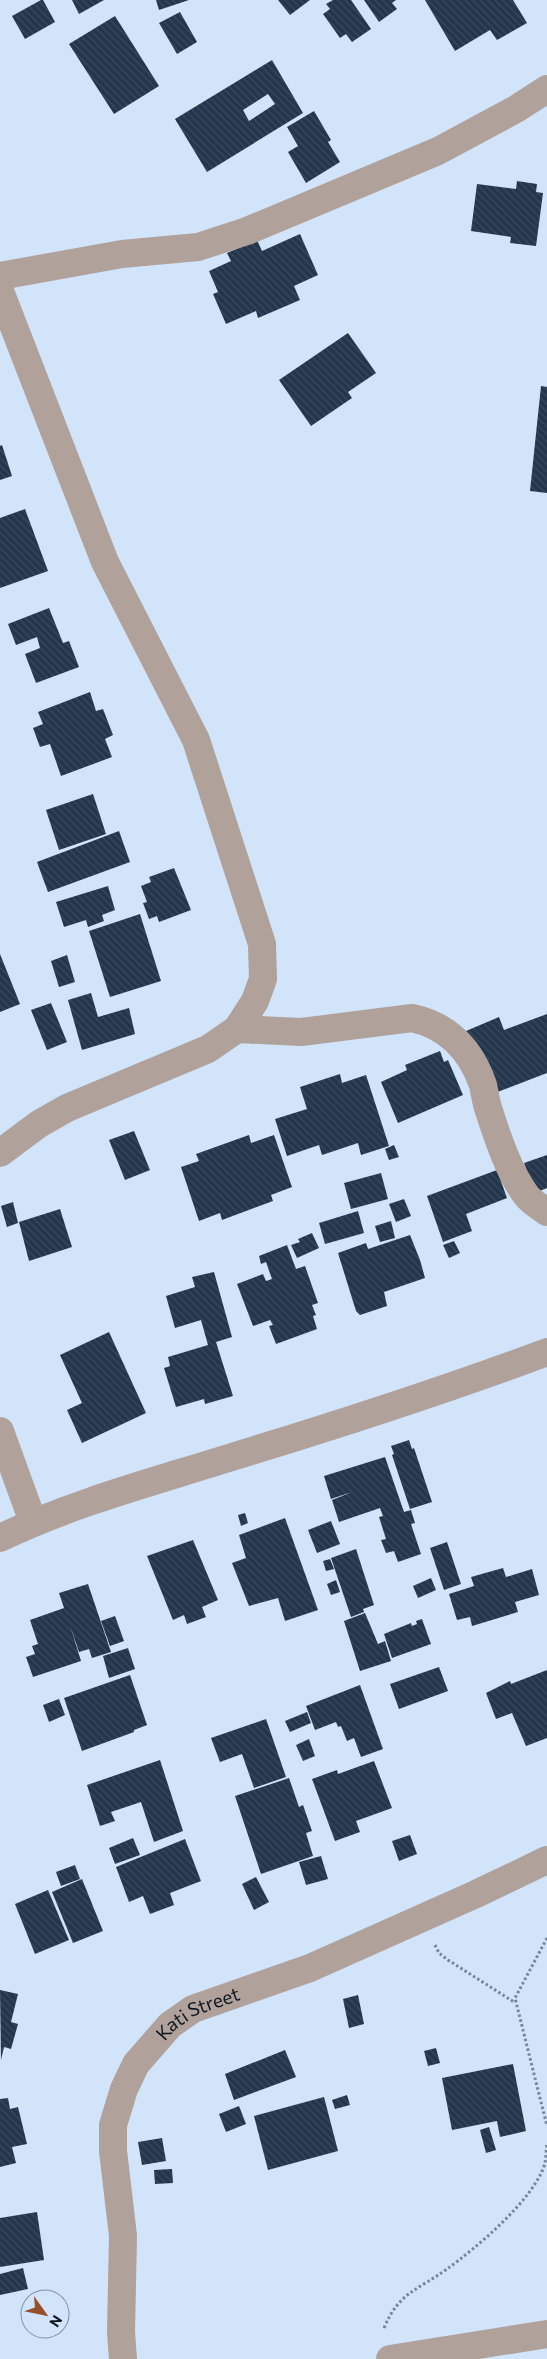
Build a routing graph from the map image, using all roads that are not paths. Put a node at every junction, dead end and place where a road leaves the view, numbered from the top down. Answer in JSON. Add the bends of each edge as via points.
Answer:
{"nodes":[{"id":1,"x":547,"y":89,"type":"edge"},
{"id":2,"x":0,"y":276,"type":"edge"},
{"id":3,"x":0,"y":290,"type":"edge"},
{"id":4,"x":237,"y":1029,"type":"junction"},
{"id":5,"x":0,"y":1153,"type":"edge"},
{"id":6,"x":547,"y":1212,"type":"edge"},
{"id":7,"x":547,"y":1352,"type":"edge"},
{"id":8,"x":0,"y":1431,"type":"edge"},
{"id":9,"x":33,"y":1522,"type":"junction"},
{"id":10,"x":0,"y":1538,"type":"edge"},
{"id":11,"x":547,"y":1860,"type":"edge"},
{"id":12,"x":547,"y":2334,"type":"edge"},
{"id":13,"x":386,"y":2347,"type":"edge"},
{"id":14,"x":123,"y":2359,"type":"edge"}],
"edges":[{"from":1,"to":2,"type":"street","via":[[438,151],[247,231],[198,246],[122,254]]},
{"from":3,"to":4,"type":"street","via":[[105,562],[196,740],[251,909],[262,944],[263,979],[255,1001]]},
{"from":4,"to":5,"type":"street","via":[[208,1049],[66,1108]]},
{"from":4,"to":6,"type":"street","via":[[301,1032],[412,1018],[446,1032],[474,1061],[488,1110],[516,1178],[527,1196]]},
{"from":7,"to":9,"type":"street","via":[[410,1400]]},
{"from":8,"to":9,"type":"street"},
{"from":9,"to":10,"type":"street"},
{"from":11,"to":14,"type":"street","name":"Kati Street","via":[[310,1968],[193,2009],[170,2025],[136,2064],[124,2089],[114,2125],[113,2151],[123,2236]]},
{"from":12,"to":13,"type":"street"}]}
